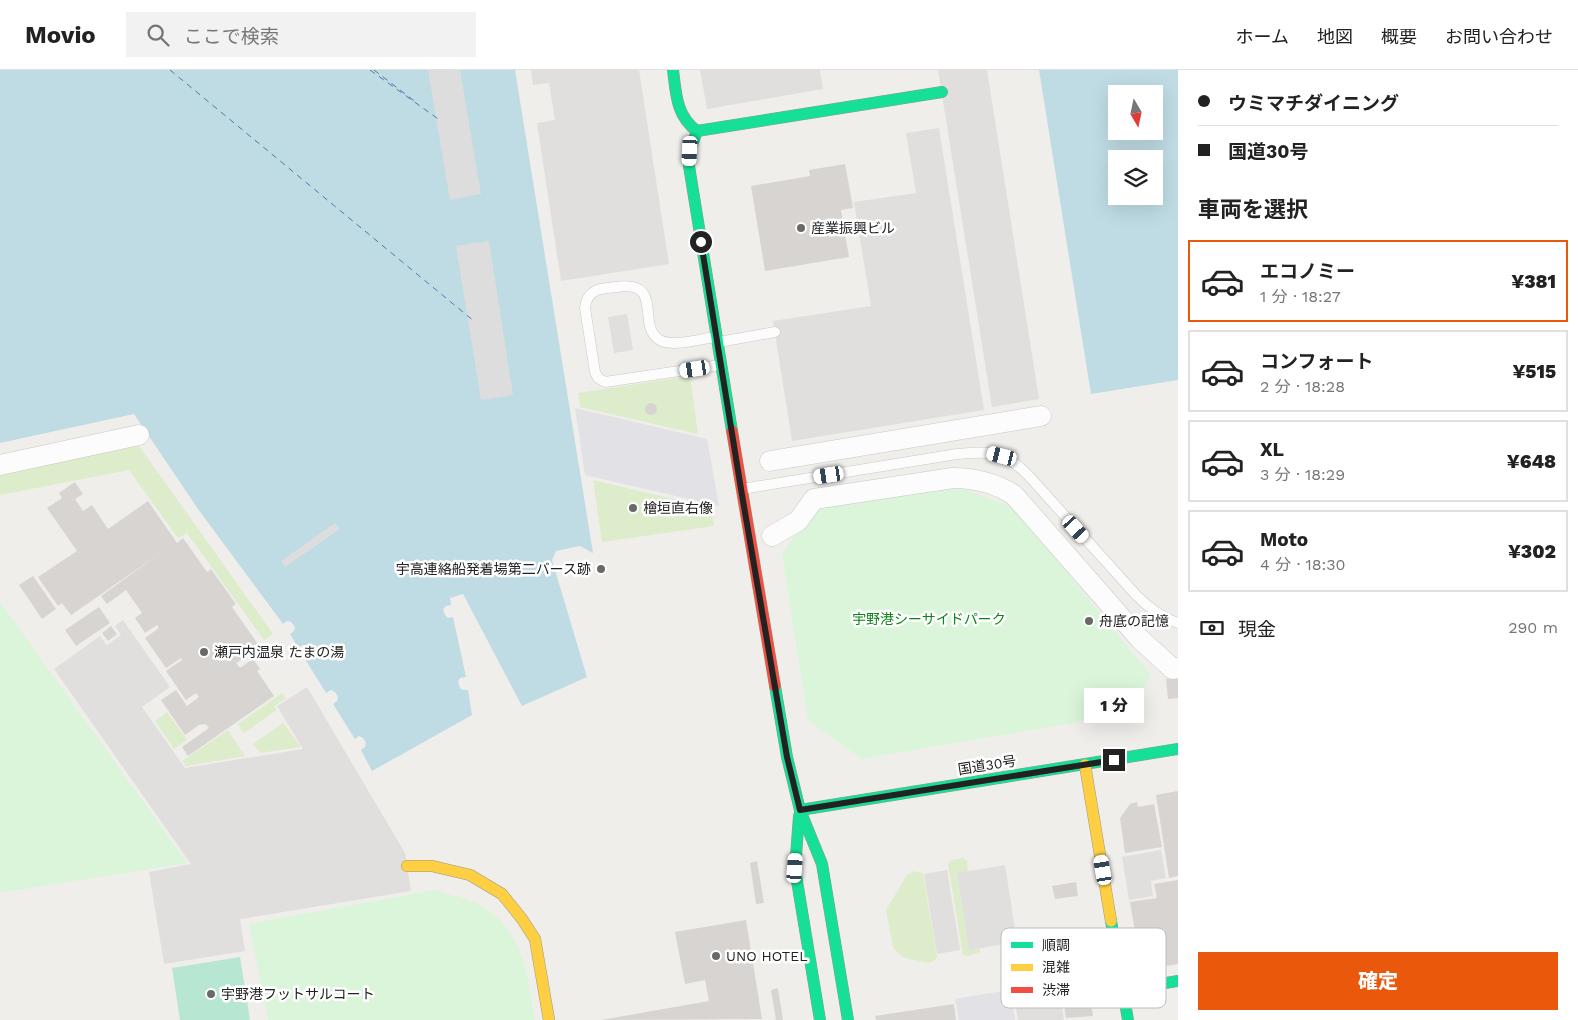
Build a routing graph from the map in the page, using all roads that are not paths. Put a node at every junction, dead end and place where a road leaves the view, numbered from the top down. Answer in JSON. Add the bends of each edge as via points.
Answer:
{"nodes":[{"id":1,"x":673,"y":70,"type":"edge"},
{"id":2,"x":942,"y":92,"type":"dead end"},
{"id":3,"x":697,"y":131,"type":"junction"},
{"id":4,"x":775,"y":332,"type":"dead end"},
{"id":5,"x":717,"y":339,"type":"junction"},
{"id":6,"x":721,"y":365,"type":"junction"},
{"id":7,"x":1042,"y":416,"type":"dead end"},
{"id":8,"x":139,"y":435,"type":"dead end"},
{"id":9,"x":770,"y":461,"type":"dead end"},
{"id":10,"x":0,"y":465,"type":"edge"},
{"id":11,"x":741,"y":489,"type":"junction"},
{"id":12,"x":772,"y":536,"type":"dead end"},
{"id":13,"x":1178,"y":623,"type":"edge"},
{"id":14,"x":1178,"y":668,"type":"edge"},
{"id":15,"x":1178,"y":749,"type":"edge"},
{"id":16,"x":1085,"y":765,"type":"junction"},
{"id":17,"x":800,"y":810,"type":"junction"},
{"id":18,"x":407,"y":866,"type":"dead end"},
{"id":19,"x":1113,"y":928,"type":"edge"},
{"id":20,"x":549,"y":1020,"type":"edge"},
{"id":21,"x":820,"y":1020,"type":"edge"},
{"id":22,"x":848,"y":1020,"type":"edge"}],
"edges":[{"from":1,"to":3,"type":"main road","via":[[682,117]]},
{"from":2,"to":3,"type":"main road"},
{"from":3,"to":5,"type":"main road","via":[[689,166]]},
{"from":4,"to":5,"type":"lane"},
{"from":5,"to":6,"type":"main road"},
{"from":5,"to":6,"type":"lane","via":[[675,343],[658,339],[652,332],[645,297],[640,289],[629,285],[599,290],[586,300],[595,372],[604,382]]},
{"from":6,"to":11,"type":"main road"},
{"from":7,"to":9,"type":"street"},
{"from":8,"to":10,"type":"street"},
{"from":11,"to":13,"type":"lane","via":[[957,454],[986,452],[1002,456],[1028,475],[1136,596],[1150,609]]},
{"from":11,"to":17,"type":"main road","via":[[787,757]]},
{"from":12,"to":14,"type":"street","via":[[798,521],[814,500],[953,478],[988,482],[1014,496],[1140,639],[1173,669]]},
{"from":15,"to":16,"type":"main road","name":"国道30号"},
{"from":16,"to":17,"type":"main road","name":"国道30号"},
{"from":16,"to":19,"type":"main road"},
{"from":17,"to":21,"type":"main road","via":[[795,868]]},
{"from":17,"to":22,"type":"main road","via":[[822,864]]},
{"from":18,"to":20,"type":"main road","via":[[432,866],[470,875],[502,894],[535,939]]}]}
